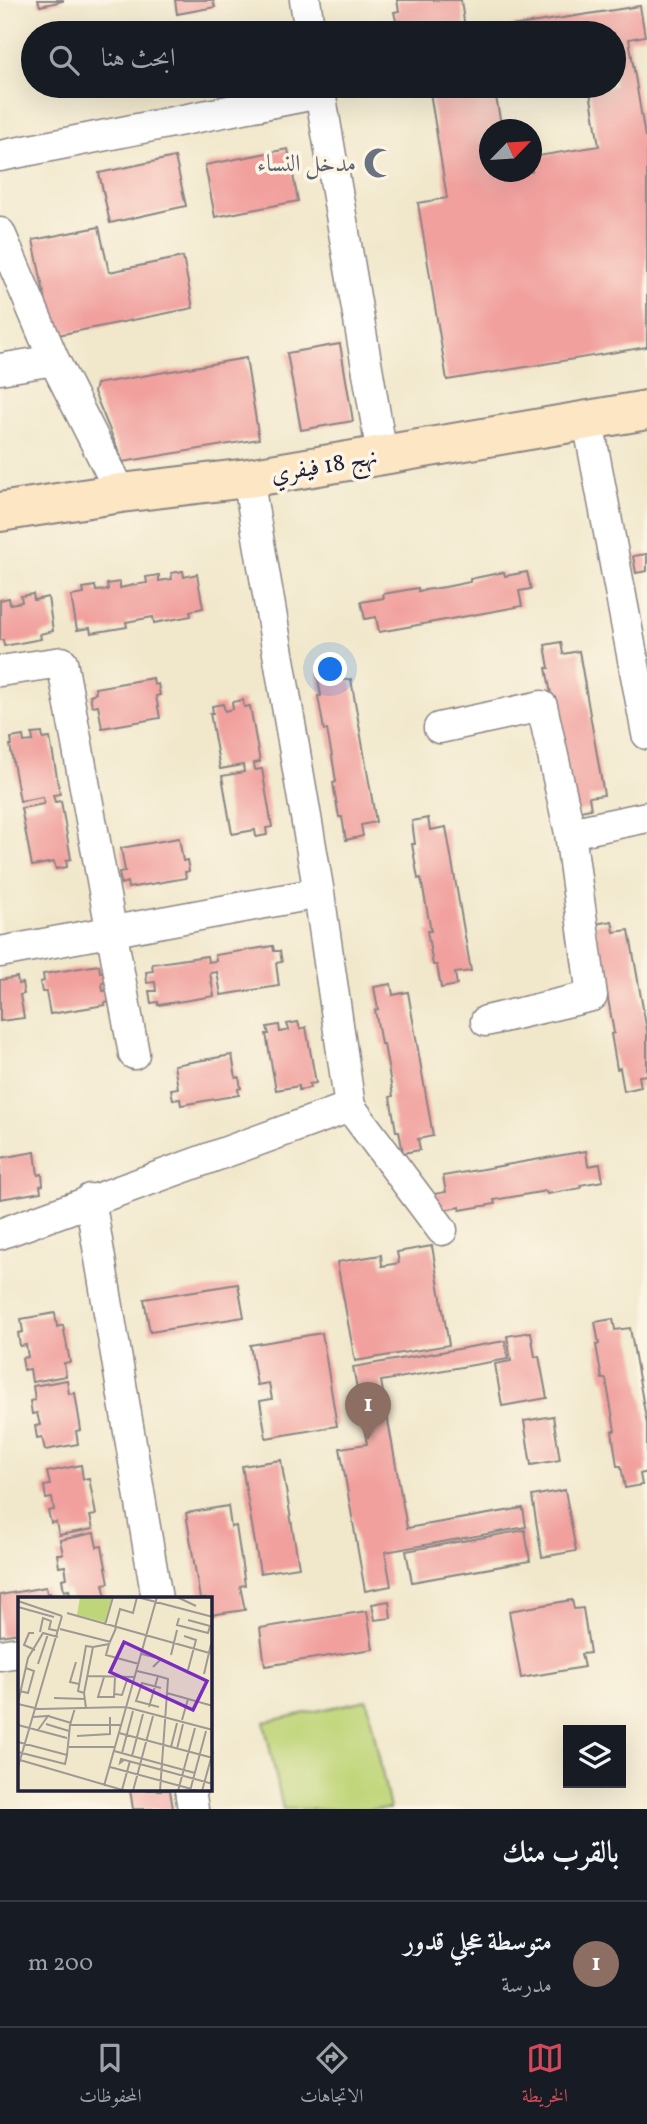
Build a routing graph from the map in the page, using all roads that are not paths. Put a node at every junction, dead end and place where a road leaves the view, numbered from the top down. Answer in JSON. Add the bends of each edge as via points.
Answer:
{"nodes":[{"id":1,"x":305,"y":0,"type":"edge"},
{"id":2,"x":308,"y":21,"type":"edge"},
{"id":3,"x":281,"y":98,"type":"edge"},
{"id":4,"x":321,"y":98,"type":"edge"},
{"id":5,"x":0,"y":156,"type":"edge"},
{"id":6,"x":0,"y":233,"type":"edge"},
{"id":7,"x":54,"y":360,"type":"junction"},
{"id":8,"x":0,"y":369,"type":"edge"},
{"id":9,"x":647,"y":410,"type":"edge"},
{"id":10,"x":588,"y":421,"type":"junction"},
{"id":11,"x":382,"y":455,"type":"junction"},
{"id":12,"x":248,"y":478,"type":"junction"},
{"id":13,"x":121,"y":492,"type":"junction"},
{"id":14,"x":0,"y":512,"type":"edge"},
{"id":15,"x":635,"y":612,"type":"edge"},
{"id":16,"x":0,"y":671,"type":"edge"},
{"id":17,"x":439,"y":728,"type":"dead end"},
{"id":18,"x":647,"y":734,"type":"edge"},
{"id":19,"x":647,"y":817,"type":"edge"},
{"id":20,"x":570,"y":833,"type":"junction"},
{"id":21,"x":318,"y":893,"type":"junction"},
{"id":22,"x":112,"y":931,"type":"junction"},
{"id":23,"x":0,"y":952,"type":"edge"},
{"id":24,"x":486,"y":1021,"type":"dead end"},
{"id":25,"x":134,"y":1054,"type":"dead end"},
{"id":26,"x":350,"y":1107,"type":"junction"},
{"id":27,"x":90,"y":1199,"type":"junction"},
{"id":28,"x":442,"y":1230,"type":"dead end"},
{"id":29,"x":0,"y":1234,"type":"edge"},
{"id":30,"x":157,"y":1597,"type":"edge"},
{"id":31,"x":18,"y":1652,"type":"edge"},
{"id":32,"x":0,"y":1656,"type":"edge"}],
"edges":[{"from":1,"to":2,"type":"street"},
{"from":3,"to":5,"type":"street"},
{"from":4,"to":11,"type":"street"},
{"from":6,"to":7,"type":"street"},
{"from":7,"to":8,"type":"street"},
{"from":7,"to":13,"type":"street"},
{"from":9,"to":10,"type":"main road","name":"نهج 18 فيفري"},
{"from":10,"to":11,"type":"main road","name":"نهج 18 فيفري"},
{"from":10,"to":15,"type":"street"},
{"from":11,"to":12,"type":"main road","name":"نهج 18 فيفري"},
{"from":12,"to":13,"type":"main road","name":"نهج 18 فيفري"},
{"from":12,"to":21,"type":"street"},
{"from":13,"to":14,"type":"main road","name":"نهج 18 فيفري"},
{"from":15,"to":18,"type":"street"},
{"from":16,"to":22,"type":"street","via":[[62,662]]},
{"from":17,"to":20,"type":"street","via":[[542,706]]},
{"from":19,"to":20,"type":"street"},
{"from":20,"to":24,"type":"street","via":[[592,996]]},
{"from":21,"to":22,"type":"street"},
{"from":21,"to":26,"type":"street"},
{"from":22,"to":23,"type":"street"},
{"from":22,"to":25,"type":"street"},
{"from":26,"to":27,"type":"street"},
{"from":26,"to":28,"type":"street"},
{"from":27,"to":29,"type":"street"},
{"from":27,"to":30,"type":"street"},
{"from":31,"to":32,"type":"street"}]}
